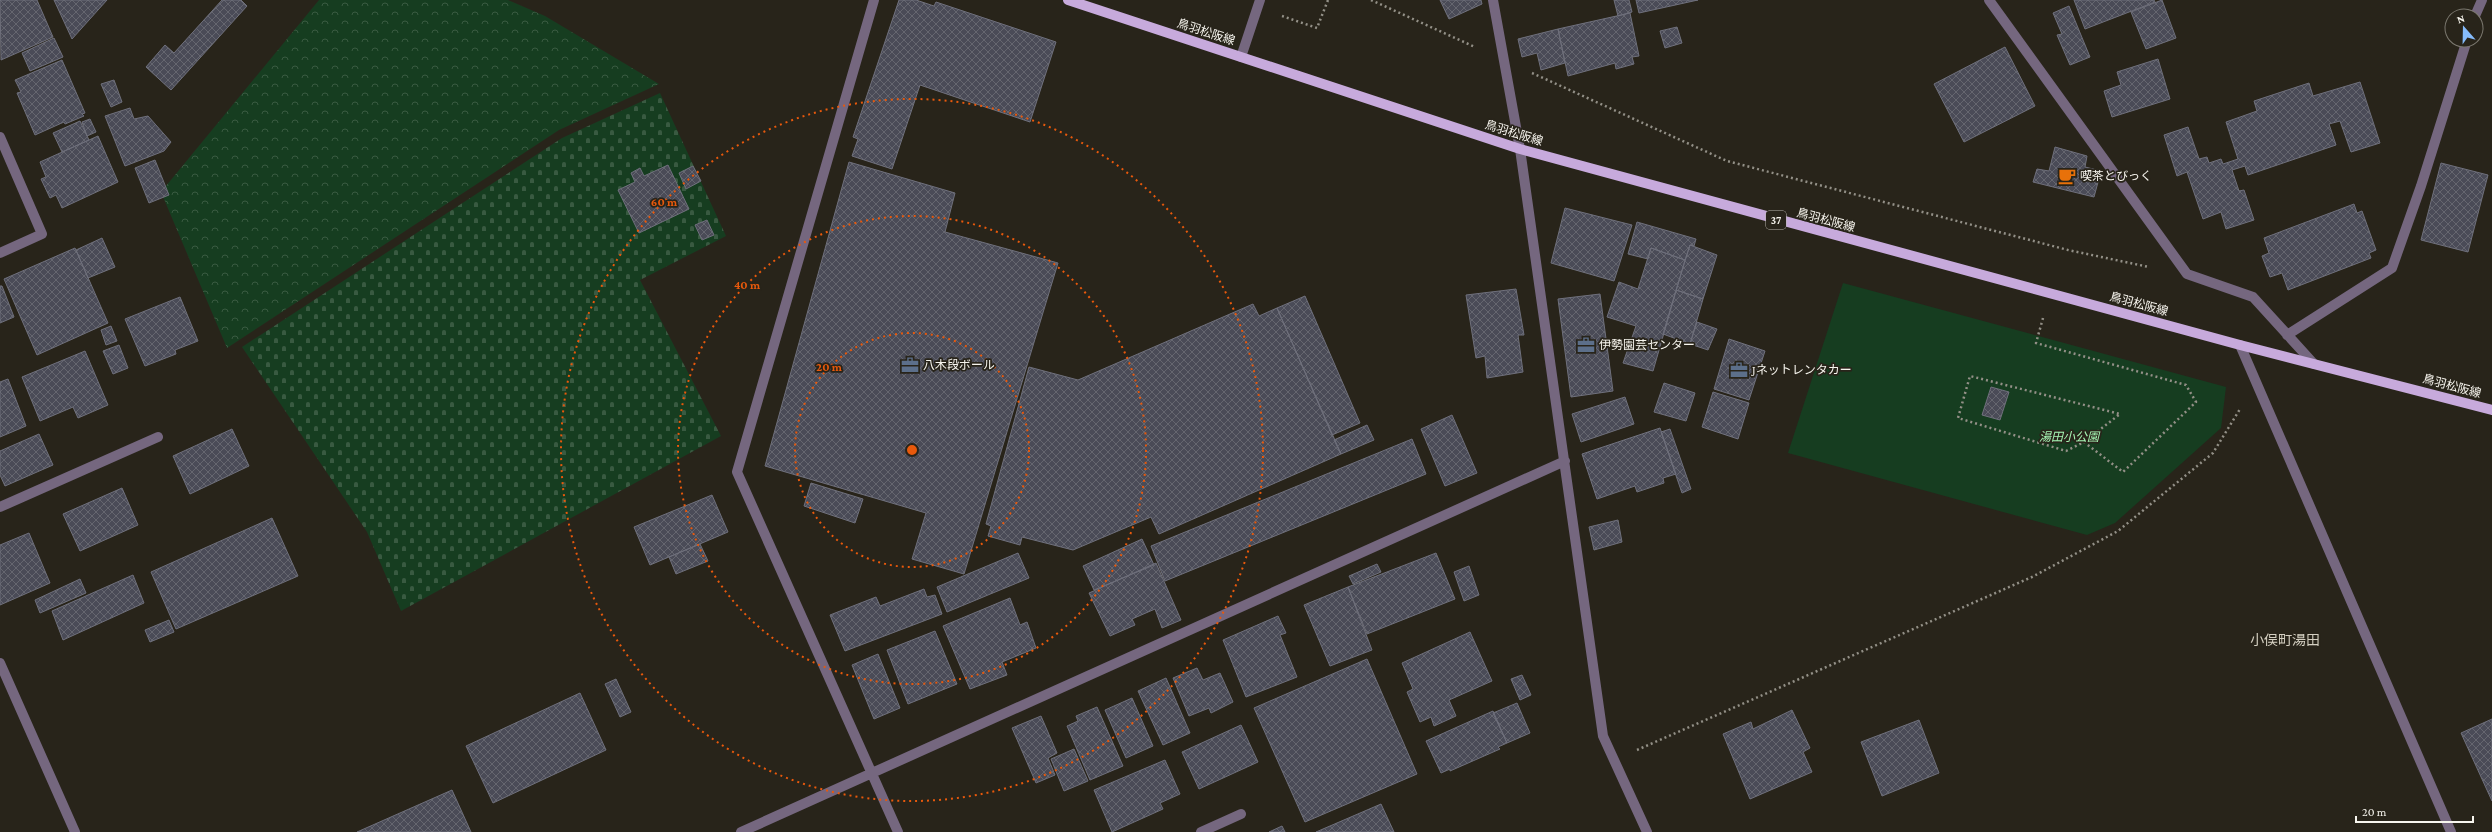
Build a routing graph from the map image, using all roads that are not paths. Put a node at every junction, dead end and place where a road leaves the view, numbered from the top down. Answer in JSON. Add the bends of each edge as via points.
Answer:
{"nodes":[{"id":1,"x":874,"y":0,"type":"edge"},
{"id":2,"x":1068,"y":0,"type":"edge"},
{"id":3,"x":1493,"y":0,"type":"edge"},
{"id":4,"x":1989,"y":0,"type":"edge"},
{"id":5,"x":1258,"y":4,"type":"edge"},
{"id":6,"x":2464,"y":48,"type":"edge"},
{"id":7,"x":1241,"y":57,"type":"junction"},
{"id":8,"x":0,"y":137,"type":"edge"},
{"id":9,"x":1520,"y":149,"type":"junction"},
{"id":10,"x":0,"y":252,"type":"edge"},
{"id":11,"x":2287,"y":335,"type":"junction"},
{"id":12,"x":2240,"y":345,"type":"junction"},
{"id":13,"x":2314,"y":364,"type":"junction"},
{"id":14,"x":2492,"y":410,"type":"edge"},
{"id":15,"x":158,"y":438,"type":"dead end"},
{"id":16,"x":1565,"y":461,"type":"junction"},
{"id":17,"x":0,"y":507,"type":"edge"},
{"id":18,"x":0,"y":663,"type":"edge"},
{"id":19,"x":872,"y":773,"type":"junction"},
{"id":20,"x":1241,"y":814,"type":"dead end"},
{"id":21,"x":75,"y":832,"type":"edge"},
{"id":22,"x":741,"y":832,"type":"edge"},
{"id":23,"x":898,"y":832,"type":"edge"},
{"id":24,"x":1201,"y":832,"type":"edge"},
{"id":25,"x":1647,"y":832,"type":"edge"},
{"id":26,"x":2451,"y":832,"type":"edge"}],
"edges":[{"from":1,"to":19,"type":"street","via":[[737,472]]},
{"from":2,"to":7,"type":"main road","name":"鳥羽松阪線","number":"37"},
{"from":3,"to":9,"type":"street"},
{"from":4,"to":11,"type":"street","via":[[2187,274],[2253,297]]},
{"from":5,"to":7,"type":"street"},
{"from":6,"to":11,"type":"street","via":[[2392,268]]},
{"from":7,"to":9,"type":"main road","name":"鳥羽松阪線","number":"37"},
{"from":8,"to":10,"type":"street","via":[[42,234]]},
{"from":9,"to":12,"type":"main road","name":"鳥羽松阪線","number":"37"},
{"from":9,"to":16,"type":"street"},
{"from":11,"to":13,"type":"street"},
{"from":12,"to":13,"type":"main road","name":"鳥羽松阪線","number":"37"},
{"from":12,"to":26,"type":"street"},
{"from":13,"to":14,"type":"main road","name":"鳥羽松阪線","number":"37"},
{"from":15,"to":17,"type":"street"},
{"from":16,"to":19,"type":"street"},
{"from":16,"to":25,"type":"street","via":[[1603,736]]},
{"from":18,"to":21,"type":"street"},
{"from":19,"to":22,"type":"street"},
{"from":19,"to":23,"type":"street"},
{"from":20,"to":24,"type":"street"}]}
